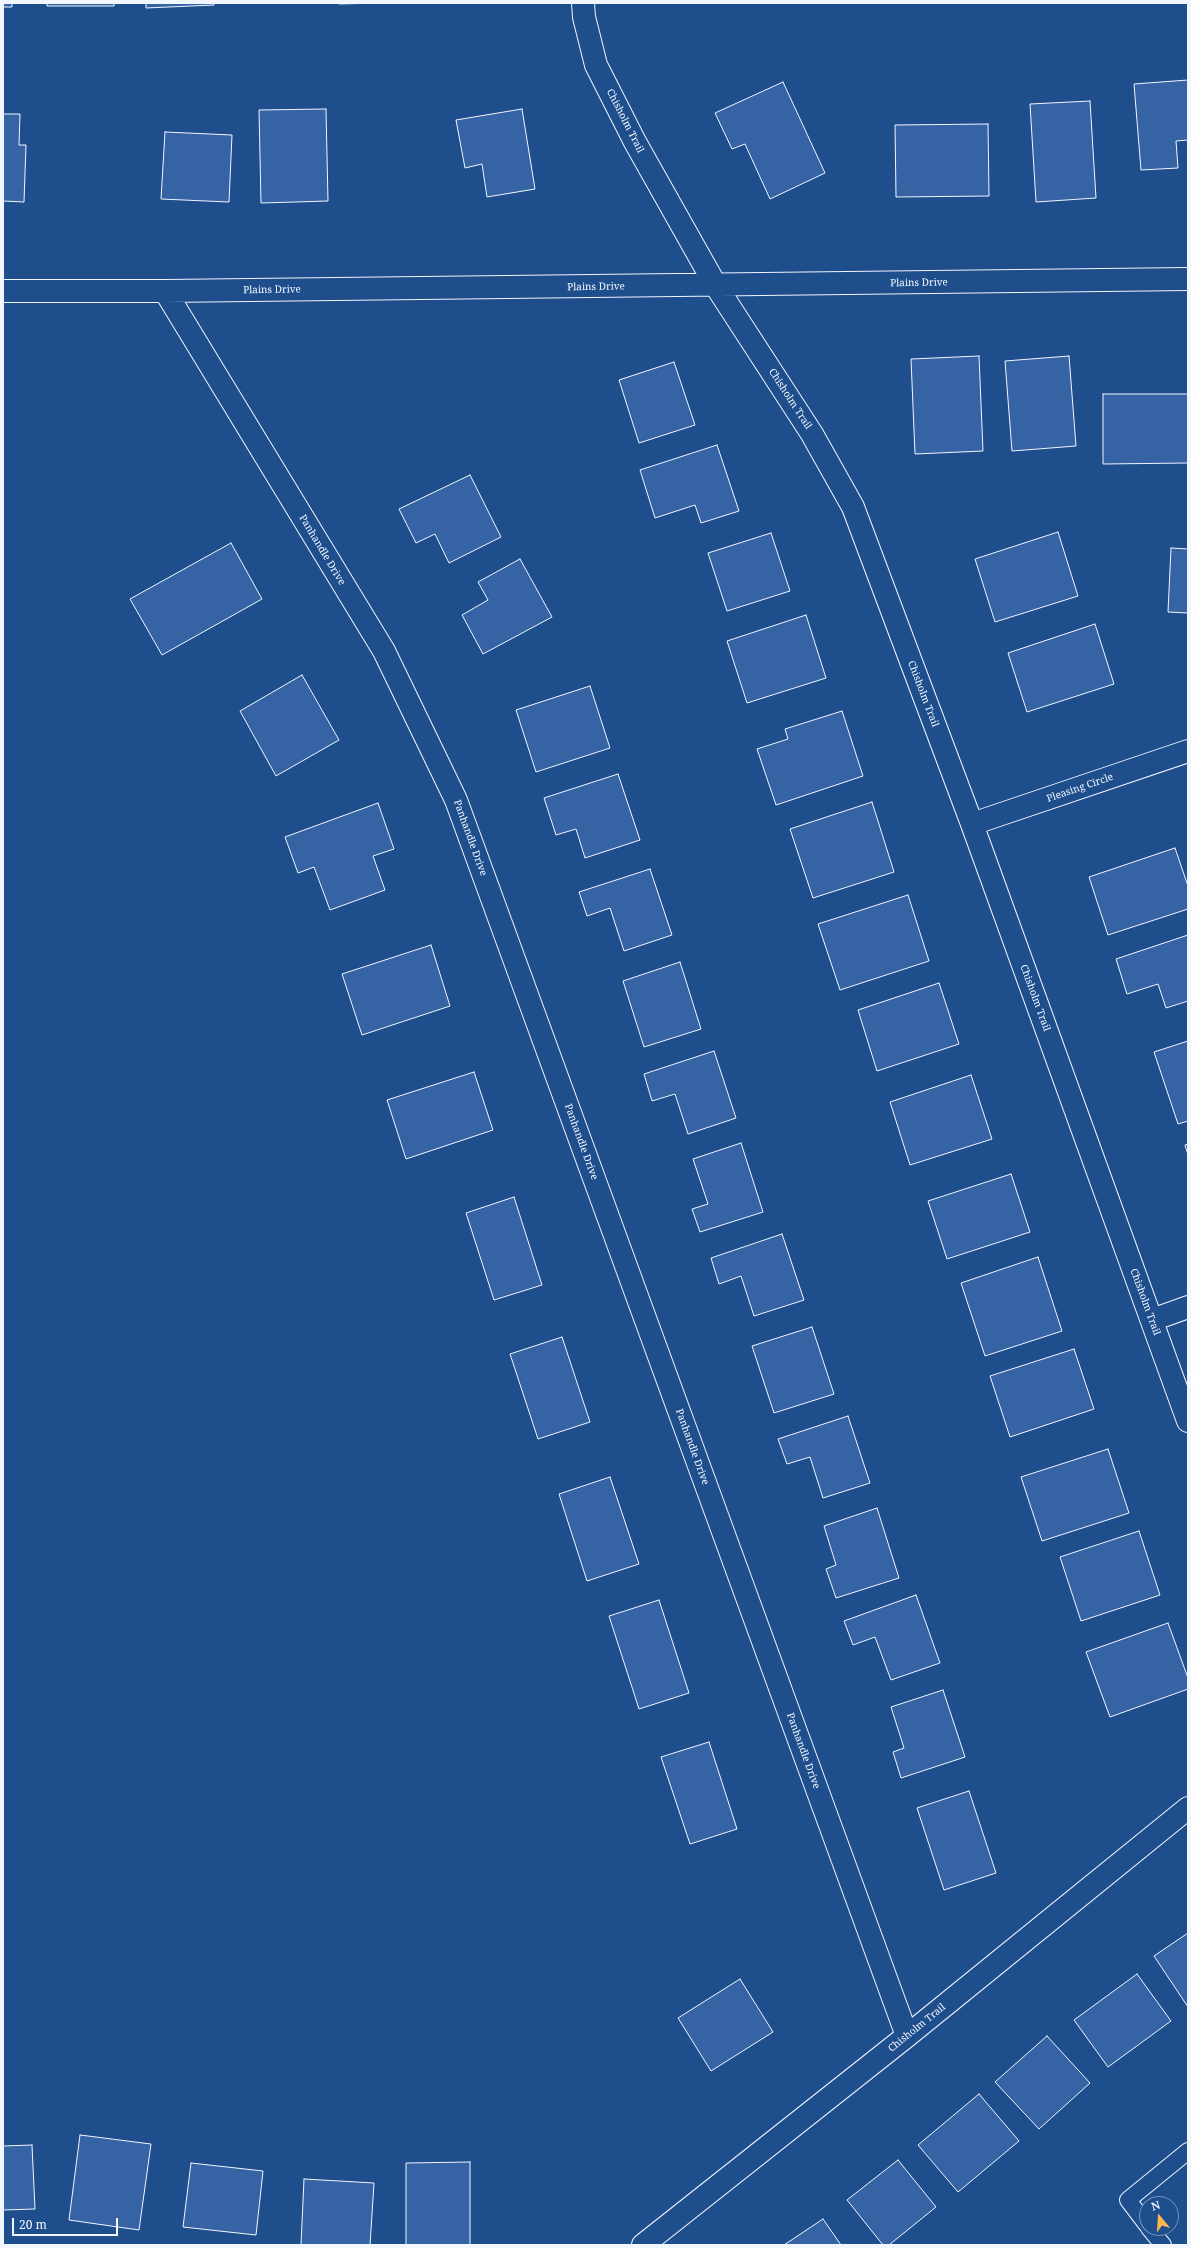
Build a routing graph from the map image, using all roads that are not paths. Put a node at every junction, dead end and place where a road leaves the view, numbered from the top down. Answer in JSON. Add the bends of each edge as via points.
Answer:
{"nodes":[{"id":1,"x":583,"y":3,"type":"edge"},
{"id":2,"x":1188,"y":279,"type":"edge"},
{"id":3,"x":716,"y":286,"type":"junction"},
{"id":4,"x":3,"y":290,"type":"edge"},
{"id":5,"x":165,"y":291,"type":"junction"},
{"id":6,"x":1188,"y":751,"type":"edge"},
{"id":7,"x":972,"y":824,"type":"junction"},
{"id":8,"x":1188,"y":1308,"type":"edge"},
{"id":9,"x":1152,"y":1320,"type":"junction"},
{"id":10,"x":1188,"y":1421,"type":"edge"},
{"id":11,"x":1188,"y":1808,"type":"edge"},
{"id":12,"x":907,"y":2036,"type":"junction"},
{"id":13,"x":1188,"y":2151,"type":"edge"},
{"id":14,"x":1139,"y":2214,"type":"edge"},
{"id":15,"x":1156,"y":2236,"type":"edge"},
{"id":16,"x":644,"y":2245,"type":"edge"},
{"id":17,"x":1163,"y":2245,"type":"edge"}],
"edges":[{"from":1,"to":3,"type":"street","name":"Chisholm Trail","via":[[596,65],[635,142]]},
{"from":2,"to":3,"type":"street","name":"Plains Drive"},
{"from":3,"to":5,"type":"street","name":"Plains Drive"},
{"from":3,"to":7,"type":"street","name":"Chisholm Trail","via":[[812,434],[853,507]]},
{"from":4,"to":5,"type":"street","name":"Plains Drive"},
{"from":5,"to":12,"type":"street","name":"Panhandle Drive","via":[[384,651],[456,800]]},
{"from":6,"to":7,"type":"street","name":"Pleasing Circle"},
{"from":7,"to":9,"type":"street","name":"Chisholm Trail"},
{"from":8,"to":9,"type":"street"},
{"from":9,"to":10,"type":"street","name":"Chisholm Trail"},
{"from":11,"to":12,"type":"street","name":"Chisholm Trail"},
{"from":12,"to":16,"type":"street","name":"Chisholm Trail"},
{"from":13,"to":14,"type":"lane","via":[[1128,2200]]},
{"from":15,"to":17,"type":"lane"}]}
